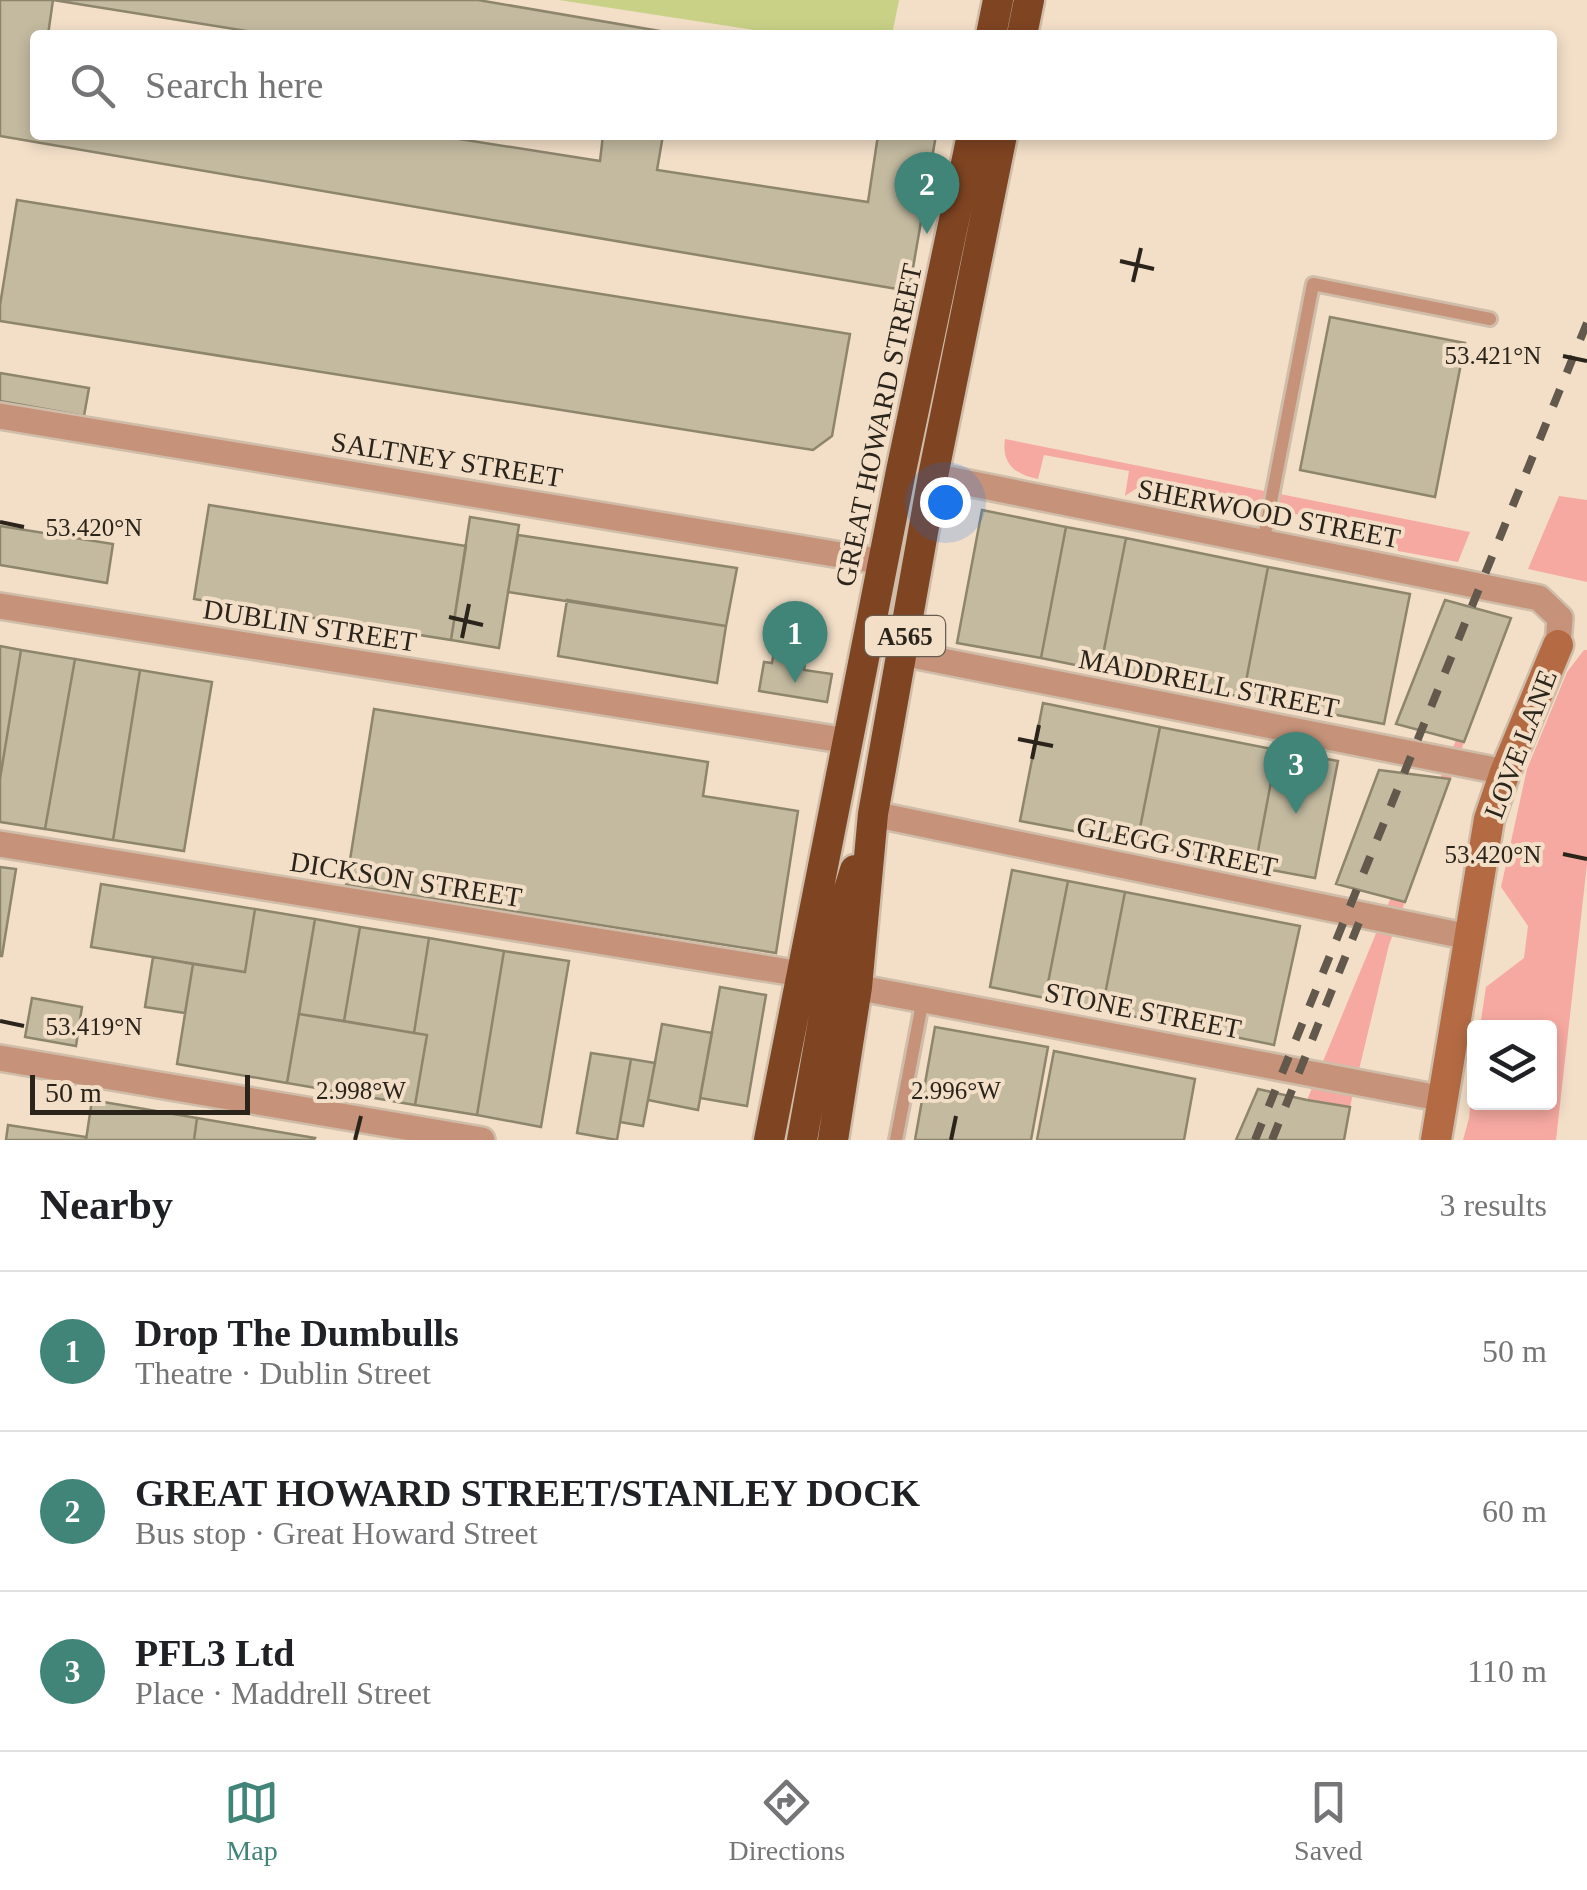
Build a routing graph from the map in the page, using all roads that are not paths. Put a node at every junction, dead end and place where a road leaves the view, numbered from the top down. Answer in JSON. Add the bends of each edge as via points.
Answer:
{"nodes":[{"id":1,"x":998,"y":0,"type":"edge"},
{"id":2,"x":1029,"y":0,"type":"edge"},
{"id":3,"x":993,"y":30,"type":"edge"},
{"id":4,"x":1023,"y":30,"type":"edge"},
{"id":5,"x":971,"y":140,"type":"edge"},
{"id":6,"x":1001,"y":140,"type":"edge"},
{"id":7,"x":1490,"y":319,"type":"dead end"},
{"id":8,"x":0,"y":416,"type":"edge"},
{"id":9,"x":933,"y":476,"type":"junction"},
{"id":10,"x":1263,"y":543,"type":"junction"},
{"id":11,"x":883,"y":562,"type":"junction"},
{"id":12,"x":0,"y":606,"type":"edge"},
{"id":13,"x":1558,"y":645,"type":"joint"},
{"id":14,"x":902,"y":653,"type":"junction"},
{"id":15,"x":848,"y":741,"type":"junction"},
{"id":16,"x":1505,"y":772,"type":"junction"},
{"id":17,"x":873,"y":814,"type":"junction"},
{"id":18,"x":0,"y":844,"type":"edge"},
{"id":19,"x":1469,"y":937,"type":"junction"},
{"id":20,"x":829,"y":981,"type":"junction"},
{"id":21,"x":923,"y":999,"type":"junction"},
{"id":22,"x":0,"y":1058,"type":"edge"},
{"id":23,"x":1444,"y":1099,"type":"junction"},
{"id":24,"x":470,"y":1139,"type":"edge"},
{"id":25,"x":768,"y":1140,"type":"edge"},
{"id":26,"x":802,"y":1140,"type":"edge"},
{"id":27,"x":833,"y":1140,"type":"edge"},
{"id":28,"x":896,"y":1140,"type":"edge"},
{"id":29,"x":1436,"y":1140,"type":"edge"}],
"edges":[{"from":1,"to":3,"type":"highway"},
{"from":2,"to":4,"type":"highway"},
{"from":5,"to":11,"type":"highway","name":"GREAT HOWARD STREET","number":"A565"},
{"from":6,"to":9,"type":"highway","number":"A565"},
{"from":7,"to":10,"type":"lane","via":[[1313,284]]},
{"from":8,"to":11,"type":"street","name":"SALTNEY STREET"},
{"from":9,"to":10,"type":"street","name":"SHERWOOD STREET"},
{"from":9,"to":14,"type":"highway","number":"A565"},
{"from":10,"to":13,"type":"street","name":"SHERWOOD STREET","via":[[1539,598],[1560,618]]},
{"from":11,"to":15,"type":"highway","name":"GREAT HOWARD STREET","number":"A565"},
{"from":12,"to":15,"type":"street","name":"DUBLIN STREET"},
{"from":13,"to":16,"type":"street","name":"LOVE LANE"},
{"from":14,"to":16,"type":"street","name":"MADDRELL STREET"},
{"from":14,"to":17,"type":"highway","number":"A565"},
{"from":15,"to":20,"type":"highway","name":"GREAT HOWARD STREET","number":"A565"},
{"from":16,"to":19,"type":"street","name":"LOVE LANE","via":[[1489,818]]},
{"from":17,"to":19,"type":"street","name":"GLEGG STREET"},
{"from":17,"to":20,"type":"highway"},
{"from":18,"to":20,"type":"street","name":"DICKSON STREET"},
{"from":19,"to":23,"type":"street","name":"LOVE LANE"},
{"from":20,"to":21,"type":"street","name":"STONE STREET"},
{"from":20,"to":25,"type":"highway","name":"GREAT HOWARD STREET","number":"A565"},
{"from":20,"to":26,"type":"highway"},
{"from":20,"to":27,"type":"highway","name":"GREAT HOWARD STREET","number":"A565"},
{"from":21,"to":23,"type":"street","name":"STONE STREET"},
{"from":21,"to":28,"type":"lane"},
{"from":22,"to":24,"type":"street"},
{"from":23,"to":29,"type":"street","name":"LOVE LANE"}]}
